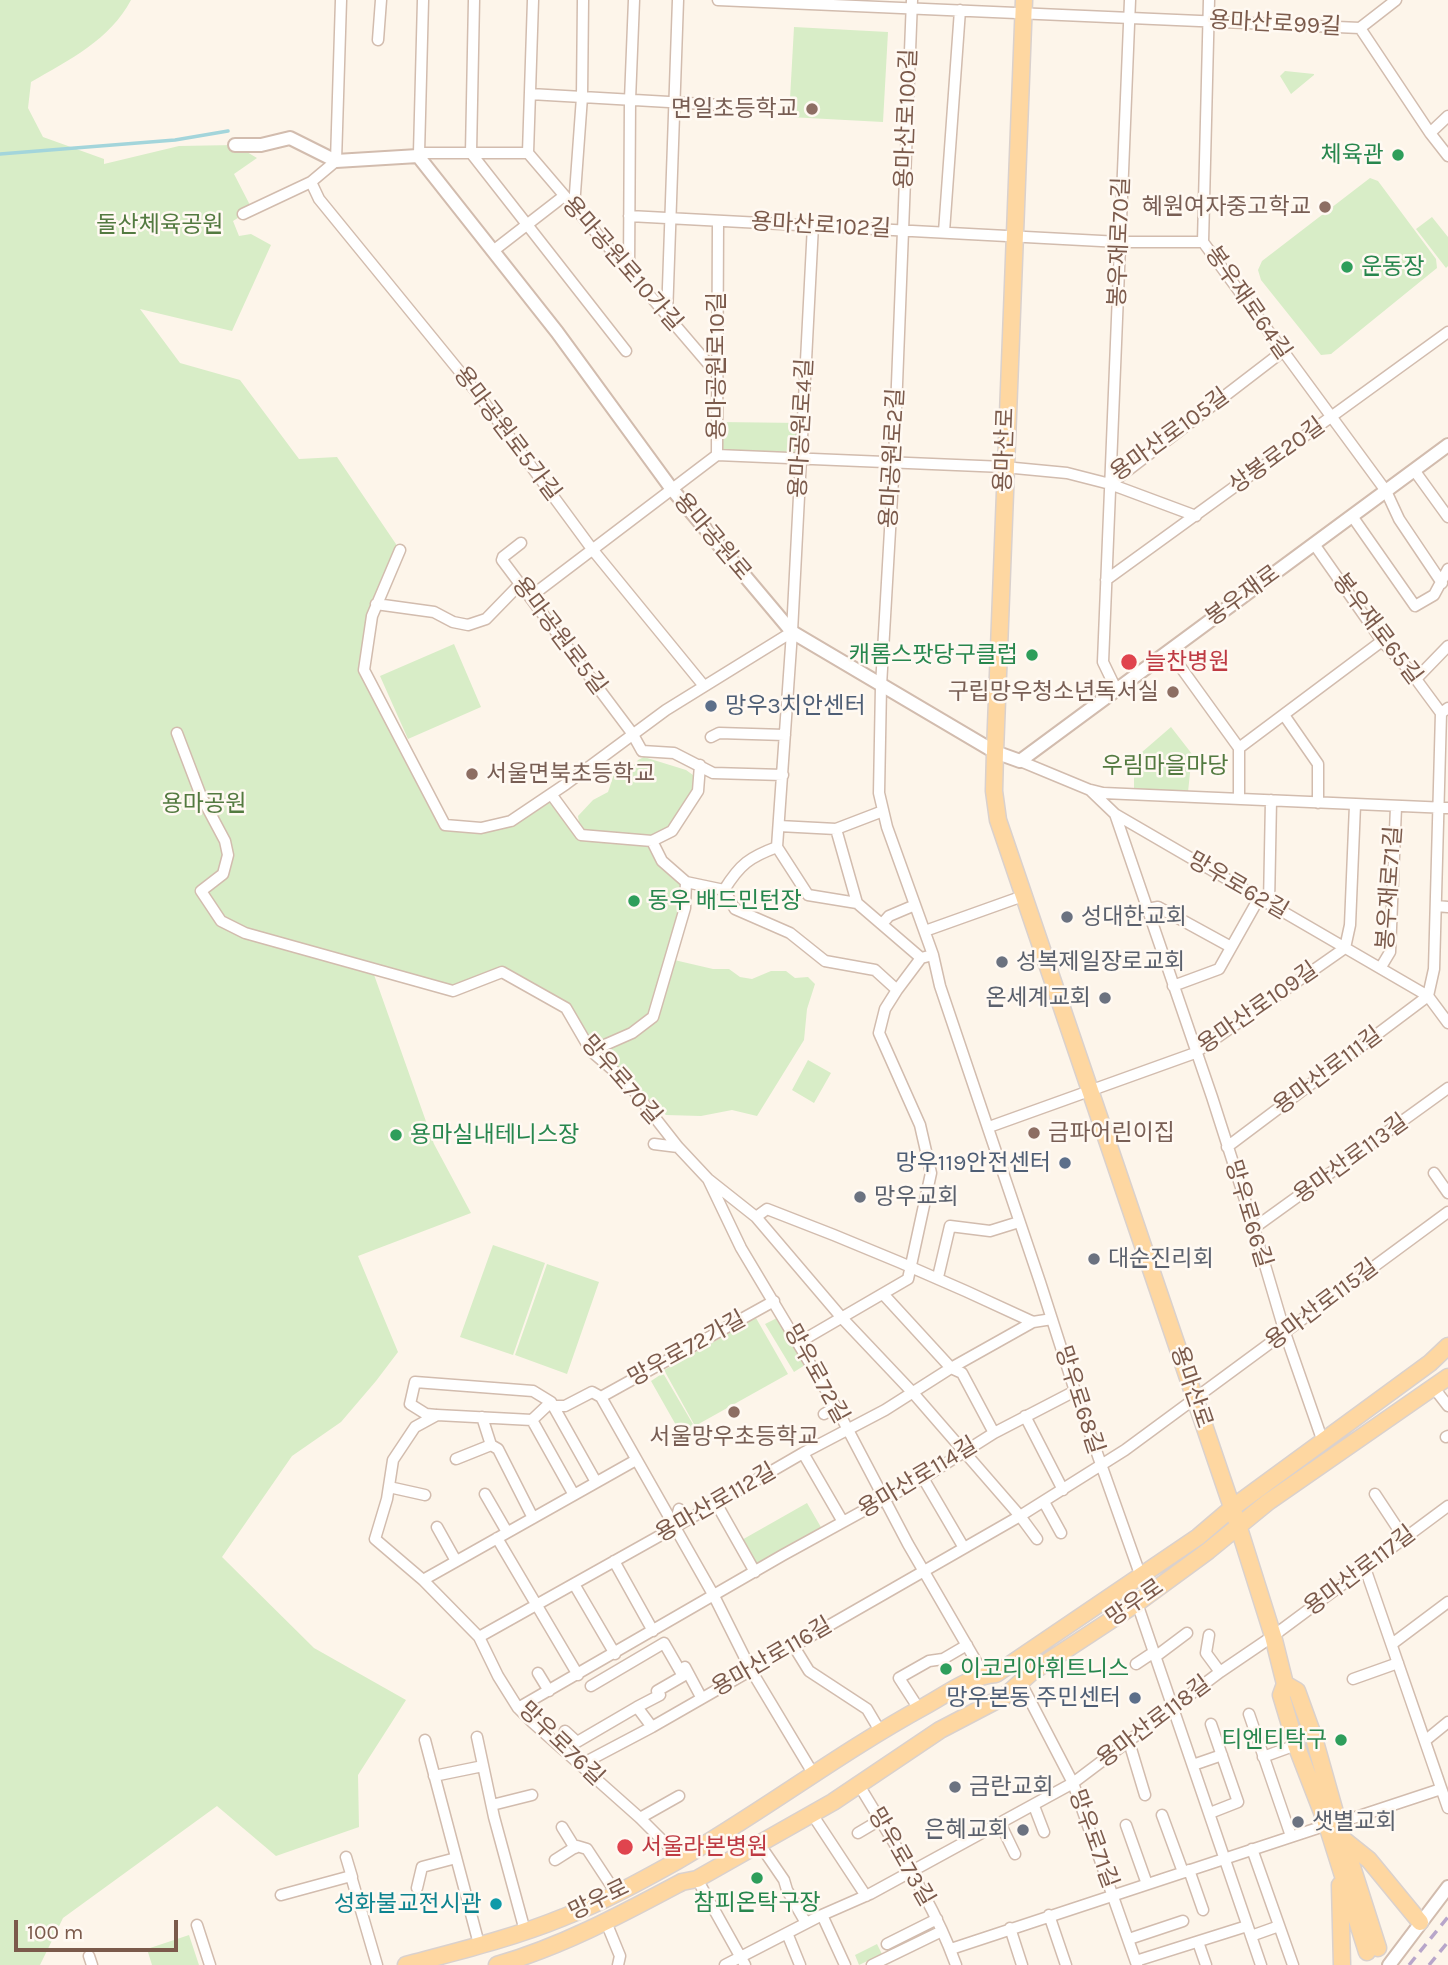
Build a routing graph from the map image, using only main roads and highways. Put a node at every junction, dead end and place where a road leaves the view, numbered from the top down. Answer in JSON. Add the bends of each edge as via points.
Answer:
{"nodes":[{"id":1,"x":1023,"y":7,"type":"edge"},
{"id":2,"x":1448,"y":1346,"type":"edge"},
{"id":3,"x":1448,"y":1377,"type":"edge"},
{"id":4,"x":1231,"y":1508,"type":"junction"},
{"id":5,"x":1238,"y":1525,"type":"junction"},
{"id":6,"x":984,"y":1675,"type":"junction"},
{"id":7,"x":1285,"y":1684,"type":"junction"},
{"id":8,"x":989,"y":1705,"type":"junction"},
{"id":9,"x":1333,"y":1824,"type":"junction"},
{"id":10,"x":1344,"y":1840,"type":"junction"},
{"id":11,"x":1338,"y":1858,"type":"junction"},
{"id":12,"x":1420,"y":1922,"type":"road end"},
{"id":13,"x":520,"y":1932,"type":"junction"},
{"id":14,"x":530,"y":1959,"type":"edge"},
{"id":15,"x":407,"y":1965,"type":"edge"},
{"id":16,"x":497,"y":1965,"type":"edge"},
{"id":17,"x":1342,"y":1965,"type":"edge"}],
"edges":[{"from":1,"to":4,"type":"main road","name":"용마산로","via":[[995,752],[998,820]]},
{"from":2,"to":4,"type":"main road","name":"망우로"},
{"from":3,"to":5,"type":"main road","name":"망우로"},
{"from":4,"to":5,"type":"main road","name":"용마산로"},
{"from":4,"to":6,"type":"main road","name":"망우로","via":[[1141,1577],[996,1674]]},
{"from":5,"to":7,"type":"main road","name":"용마산로"},
{"from":5,"to":8,"type":"main road","name":"망우로","via":[[1137,1603]]},
{"from":6,"to":8,"type":"main road"},
{"from":6,"to":13,"type":"main road","name":"망우로","via":[[880,1731],[677,1861],[562,1918]]},
{"from":7,"to":9,"type":"main road","name":"용마산로","via":[[1281,1695],[1296,1745]]},
{"from":7,"to":9,"type":"main road","name":"용마산로","via":[[1297,1691],[1314,1738]]},
{"from":8,"to":14,"type":"main road","name":"망우로","via":[[940,1730],[812,1814]]},
{"from":9,"to":10,"type":"main road","name":"용마산로"},
{"from":9,"to":11,"type":"main road","name":"용마산로"},
{"from":10,"to":11,"type":"main road","name":"용마산로","via":[[1373,1950]]},
{"from":10,"to":12,"type":"main road","via":[[1369,1860]]},
{"from":11,"to":17,"type":"main road"},
{"from":13,"to":14,"type":"main road","via":[[516,1948]]},
{"from":13,"to":15,"type":"main road","name":"망우로"},
{"from":14,"to":16,"type":"main road","name":"망우로"}]}
